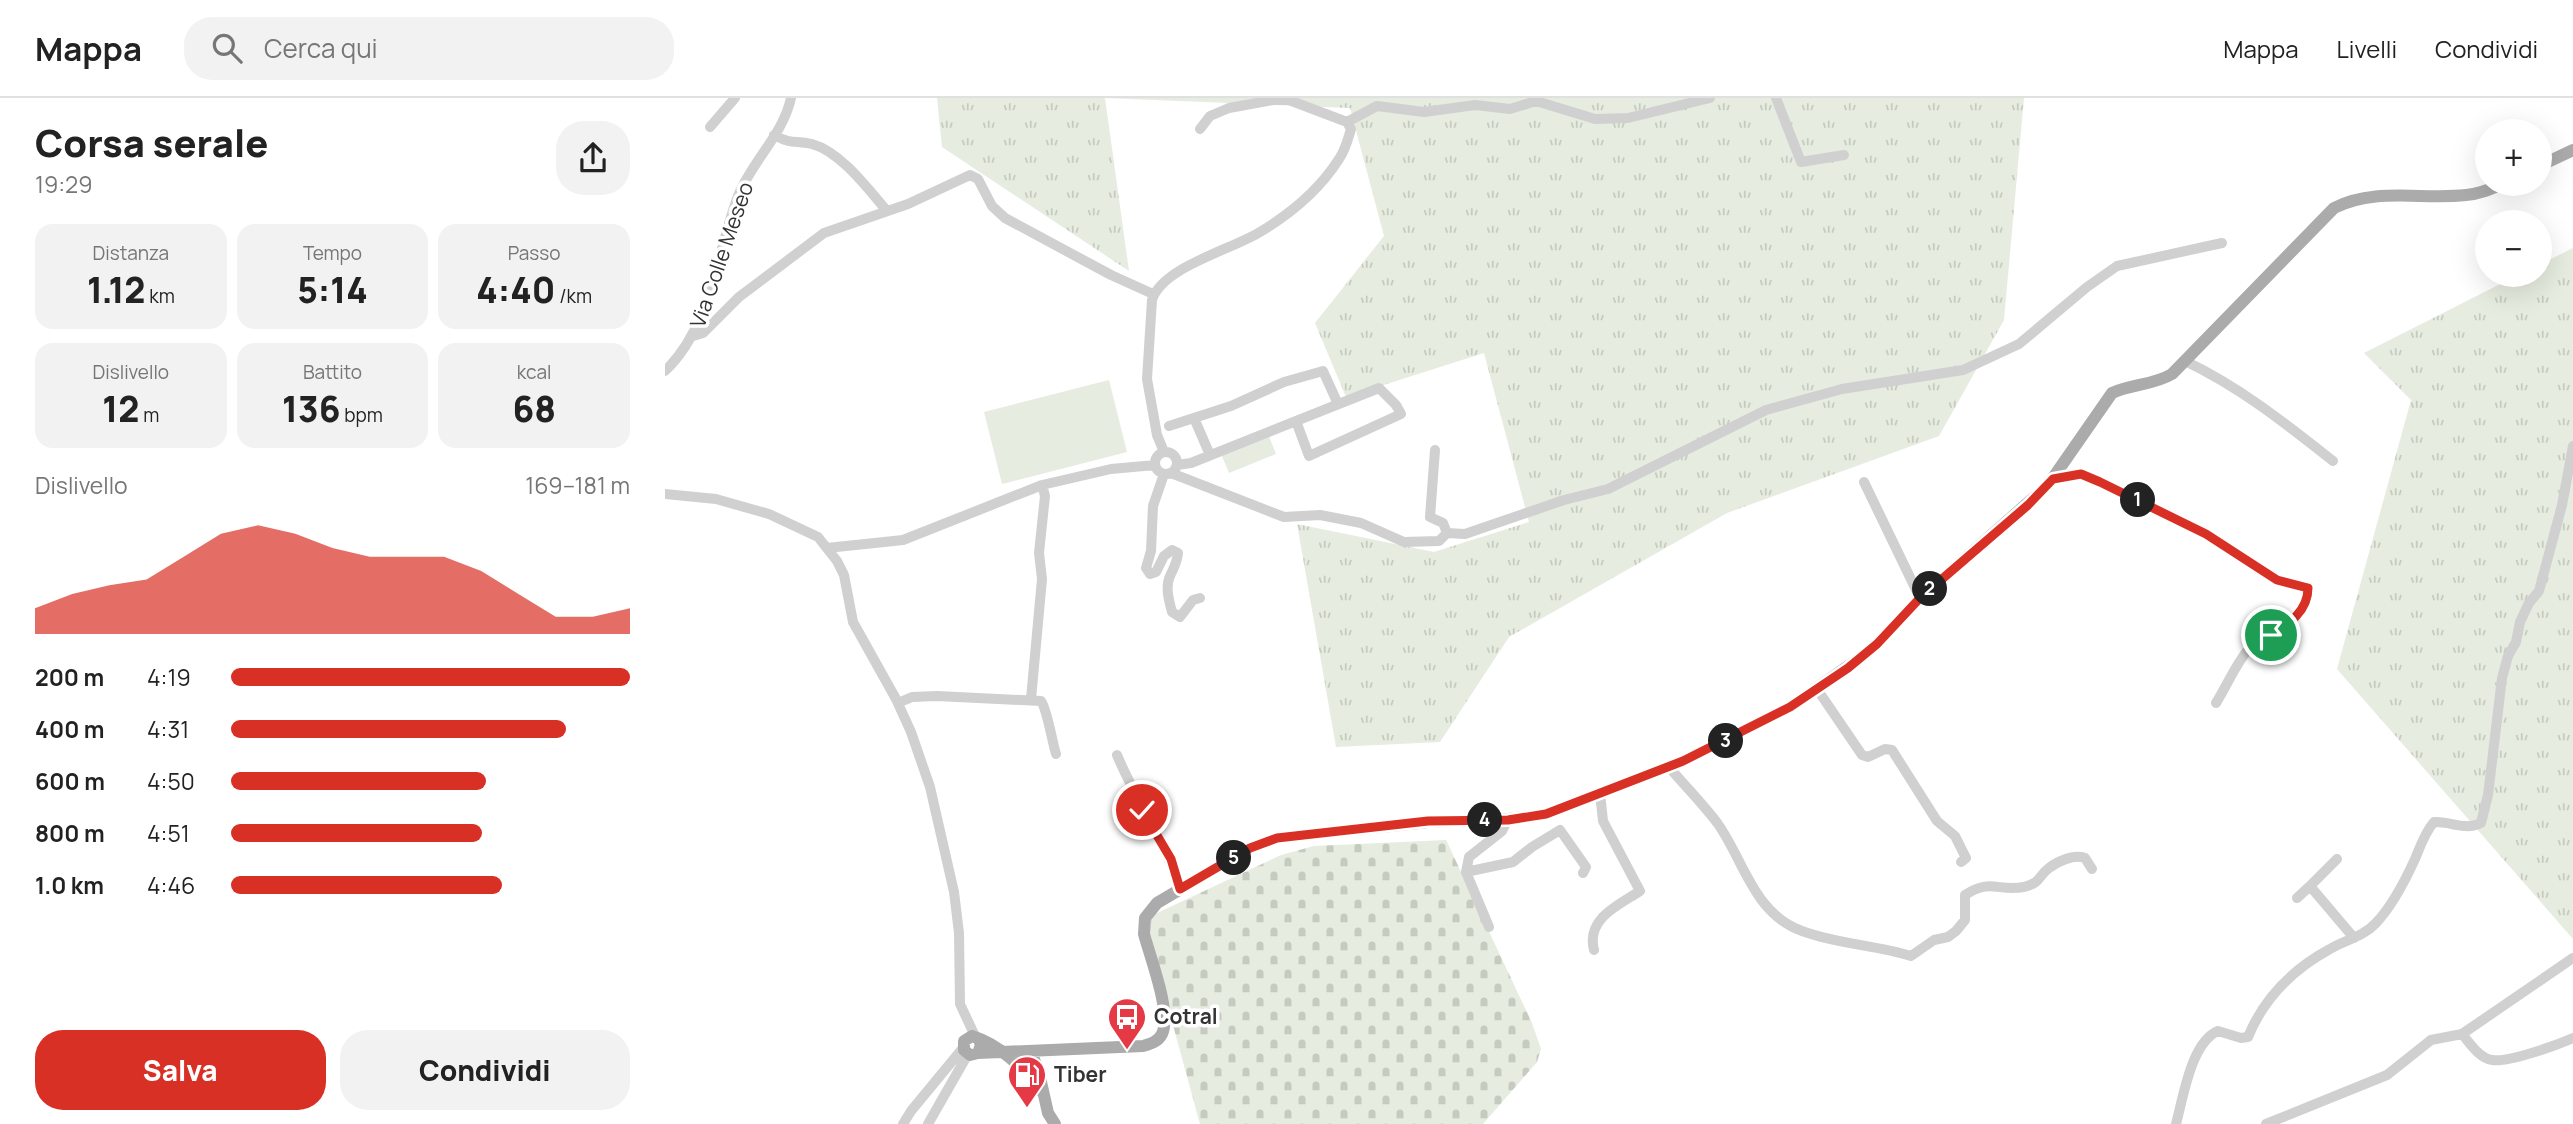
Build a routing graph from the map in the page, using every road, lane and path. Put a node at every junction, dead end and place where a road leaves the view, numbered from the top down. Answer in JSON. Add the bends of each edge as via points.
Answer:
{"nodes":[{"id":1,"x":735,"y":98,"type":"edge"},
{"id":2,"x":791,"y":98,"type":"edge"},
{"id":3,"x":1710,"y":98,"type":"edge"},
{"id":4,"x":1776,"y":98,"type":"edge"},
{"id":5,"x":1347,"y":122,"type":"junction"},
{"id":6,"x":711,"y":127,"type":"dead end"},
{"id":7,"x":1200,"y":129,"type":"dead end"},
{"id":8,"x":774,"y":135,"type":"junction"},
{"id":9,"x":2571,"y":152,"type":"edge"},
{"id":10,"x":1844,"y":155,"type":"dead end"},
{"id":11,"x":2552,"y":160,"type":"edge"},
{"id":12,"x":2475,"y":193,"type":"edge"},
{"id":13,"x":887,"y":211,"type":"junction"},
{"id":14,"x":2222,"y":243,"type":"dead end"},
{"id":15,"x":1153,"y":294,"type":"junction"},
{"id":16,"x":693,"y":336,"type":"junction"},
{"id":17,"x":2185,"y":361,"type":"junction"},
{"id":18,"x":665,"y":371,"type":"edge"},
{"id":19,"x":1338,"y":404,"type":"junction"},
{"id":20,"x":1194,"y":418,"type":"junction"},
{"id":21,"x":1296,"y":421,"type":"junction"},
{"id":22,"x":1169,"y":426,"type":"dead end"},
{"id":23,"x":2573,"y":446,"type":"edge"},
{"id":24,"x":1435,"y":450,"type":"dead end"},
{"id":25,"x":1164,"y":452,"type":"junction"},
{"id":26,"x":1210,"y":456,"type":"junction"},
{"id":27,"x":2333,"y":461,"type":"dead end"},
{"id":28,"x":1154,"y":465,"type":"junction"},
{"id":29,"x":1171,"y":471,"type":"junction"},
{"id":30,"x":2053,"y":479,"type":"junction"},
{"id":31,"x":1864,"y":482,"type":"dead end"},
{"id":32,"x":1042,"y":485,"type":"junction"},
{"id":33,"x":665,"y":494,"type":"edge"},
{"id":34,"x":1447,"y":533,"type":"junction"},
{"id":35,"x":827,"y":548,"type":"junction"},
{"id":36,"x":1200,"y":598,"type":"dead end"},
{"id":37,"x":1920,"y":598,"type":"junction"},
{"id":38,"x":1818,"y":689,"type":"junction"},
{"id":39,"x":1031,"y":699,"type":"junction"},
{"id":40,"x":898,"y":703,"type":"junction"},
{"id":41,"x":2216,"y":703,"type":"dead end"},
{"id":42,"x":1056,"y":754,"type":"dead end"},
{"id":43,"x":1117,"y":755,"type":"dead end"},
{"id":44,"x":1669,"y":767,"type":"junction"},
{"id":45,"x":1600,"y":793,"type":"junction"},
{"id":46,"x":1508,"y":820,"type":"junction"},
{"id":47,"x":2337,"y":859,"type":"dead end"},
{"id":48,"x":1961,"y":862,"type":"dead end"},
{"id":49,"x":2092,"y":869,"type":"dead end"},
{"id":50,"x":1466,"y":872,"type":"junction"},
{"id":51,"x":1583,"y":873,"type":"dead end"},
{"id":52,"x":2310,"y":886,"type":"junction"},
{"id":53,"x":1180,"y":889,"type":"junction"},
{"id":54,"x":2297,"y":898,"type":"dead end"},
{"id":55,"x":1489,"y":927,"type":"dead end"},
{"id":56,"x":2354,"y":938,"type":"junction"},
{"id":57,"x":1594,"y":950,"type":"dead end"},
{"id":58,"x":2573,"y":958,"type":"edge"},
{"id":59,"x":2462,"y":1034,"type":"junction"},
{"id":60,"x":2573,"y":1038,"type":"edge"},
{"id":61,"x":971,"y":1045,"type":"junction"},
{"id":62,"x":1001,"y":1051,"type":"junction"},
{"id":63,"x":1031,"y":1051,"type":"junction"},
{"id":64,"x":1049,"y":1051,"type":"junction"},
{"id":65,"x":1034,"y":1074,"type":"junction"},
{"id":66,"x":903,"y":1124,"type":"edge"},
{"id":67,"x":928,"y":1124,"type":"edge"},
{"id":68,"x":1055,"y":1124,"type":"edge"},
{"id":69,"x":2176,"y":1124,"type":"edge"},
{"id":70,"x":2266,"y":1124,"type":"edge"}],
"edges":[{"from":1,"to":6,"type":"street"},
{"from":2,"to":8,"type":"street","name":"Via Colle Meseo"},
{"from":3,"to":5,"type":"street","via":[[1628,118],[1595,118],[1537,101],[1510,109],[1475,105],[1424,112],[1377,106]]},
{"from":4,"to":10,"type":"street","via":[[1801,162]]},
{"from":5,"to":7,"type":"street","via":[[1289,100],[1273,100],[1229,108],[1210,116]]},
{"from":5,"to":15,"type":"street","via":[[1351,129],[1341,157],[1296,206],[1260,232],[1169,277]]},
{"from":8,"to":13,"type":"street","via":[[787,143],[813,144],[843,163]]},
{"from":8,"to":16,"type":"street","name":"Via Colle Meseo","via":[[739,195]]},
{"from":9,"to":11,"type":"main road"},
{"from":12,"to":17,"type":"main road","via":[[2383,195],[2334,208]]},
{"from":13,"to":15,"type":"street","via":[[970,175],[978,179],[992,206],[1005,218]]},
{"from":13,"to":16,"type":"street","via":[[824,233],[739,297],[703,333]]},
{"from":14,"to":34,"type":"street","via":[[2117,266],[2019,344],[1963,370],[1842,389],[1766,410],[1608,489],[1465,534]]},
{"from":15,"to":25,"type":"street","via":[[1147,379]]},
{"from":16,"to":18,"type":"street","name":"Via Colle Meseo"},
{"from":17,"to":27,"type":"street","via":[[2256,401]]},
{"from":17,"to":30,"type":"main road","via":[[2166,378],[2112,393]]},
{"from":19,"to":20,"type":"street","via":[[1324,371]]},
{"from":19,"to":21,"type":"street"},
{"from":19,"to":21,"type":"street","via":[[1378,388],[1401,414],[1309,456]]},
{"from":20,"to":22,"type":"street"},
{"from":20,"to":26,"type":"street"},
{"from":21,"to":26,"type":"street"},
{"from":23,"to":56,"type":"street","via":[[2539,590],[2520,622],[2502,678],[2481,823],[2466,827],[2444,820],[2434,822],[2403,885],[2376,923]]},
{"from":24,"to":34,"type":"street","via":[[1430,517],[1443,523]]},
{"from":25,"to":28,"type":"street"},
{"from":25,"to":29,"type":"street","via":[[1174,455]]},
{"from":26,"to":29,"type":"street"},
{"from":28,"to":29,"type":"street","via":[[1158,471]]},
{"from":28,"to":32,"type":"street","via":[[1111,469]]},
{"from":29,"to":34,"type":"street","via":[[1284,517],[1320,515],[1347,520],[1405,542],[1439,541]]},
{"from":29,"to":36,"type":"street","via":[[1153,506],[1146,568],[1150,574],[1156,572],[1164,556],[1172,550],[1178,553],[1168,579],[1172,612],[1180,617]]},
{"from":30,"to":37,"type":"main road"},
{"from":30,"to":41,"type":"street","via":[[2081,474],[2100,482],[2206,534],[2277,580],[2308,588],[2308,597],[2294,621],[2248,651]]},
{"from":31,"to":37,"type":"street"},
{"from":32,"to":35,"type":"street","via":[[903,540]]},
{"from":32,"to":39,"type":"street","via":[[1042,579]]},
{"from":33,"to":35,"type":"street","via":[[716,499],[769,514],[818,537]]},
{"from":35,"to":40,"type":"street","via":[[844,575],[853,622]]},
{"from":37,"to":38,"type":"main road","via":[[1877,644]]},
{"from":38,"to":44,"type":"main road","via":[[1737,736]]},
{"from":38,"to":48,"type":"street","via":[[1862,755],[1892,750],[1937,821],[1955,836],[1966,858]]},
{"from":39,"to":40,"type":"street","via":[[937,696]]},
{"from":39,"to":42,"type":"street","via":[[1044,705]]},
{"from":40,"to":61,"type":"street","via":[[930,788],[954,891],[960,933],[960,1004]]},
{"from":43,"to":53,"type":"street","via":[[1171,859]]},
{"from":44,"to":45,"type":"main road"},
{"from":44,"to":49,"type":"street","via":[[1718,825],[1756,894],[1774,914],[1801,931],[1856,945],[1912,956],[1957,931],[1965,920],[1965,895],[1978,887],[2029,886],[2051,866],[2074,857],[2085,858]]},
{"from":45,"to":46,"type":"main road","via":[[1546,814]]},
{"from":45,"to":57,"type":"street","via":[[1603,821],[1640,891],[1598,921],[1591,937]]},
{"from":46,"to":50,"type":"street","via":[[1502,831],[1469,857]]},
{"from":46,"to":53,"type":"main road","via":[[1428,821],[1292,835],[1250,848]]},
{"from":47,"to":52,"type":"street"},
{"from":50,"to":51,"type":"street","via":[[1513,862],[1560,830],[1585,867]]},
{"from":50,"to":55,"type":"street"},
{"from":52,"to":54,"type":"street"},
{"from":52,"to":56,"type":"street"},
{"from":53,"to":64,"type":"main road","via":[[1151,908],[1143,923],[1163,1006],[1161,1035],[1143,1046]]},
{"from":56,"to":69,"type":"street","via":[[2330,948],[2288,979],[2268,999],[2248,1037],[2218,1031],[2205,1040],[2187,1078]]},
{"from":58,"to":59,"type":"street"},
{"from":59,"to":60,"type":"street","via":[[2493,1061]]},
{"from":59,"to":70,"type":"street","via":[[2431,1040],[2387,1074]]},
{"from":61,"to":62,"type":"main road"},
{"from":61,"to":66,"type":"street"},
{"from":61,"to":67,"type":"street"},
{"from":62,"to":63,"type":"main road"},
{"from":62,"to":65,"type":"main road"},
{"from":63,"to":64,"type":"main road"},
{"from":63,"to":65,"type":"main road"},
{"from":64,"to":65,"type":"main road"},
{"from":65,"to":68,"type":"main road"}]}
